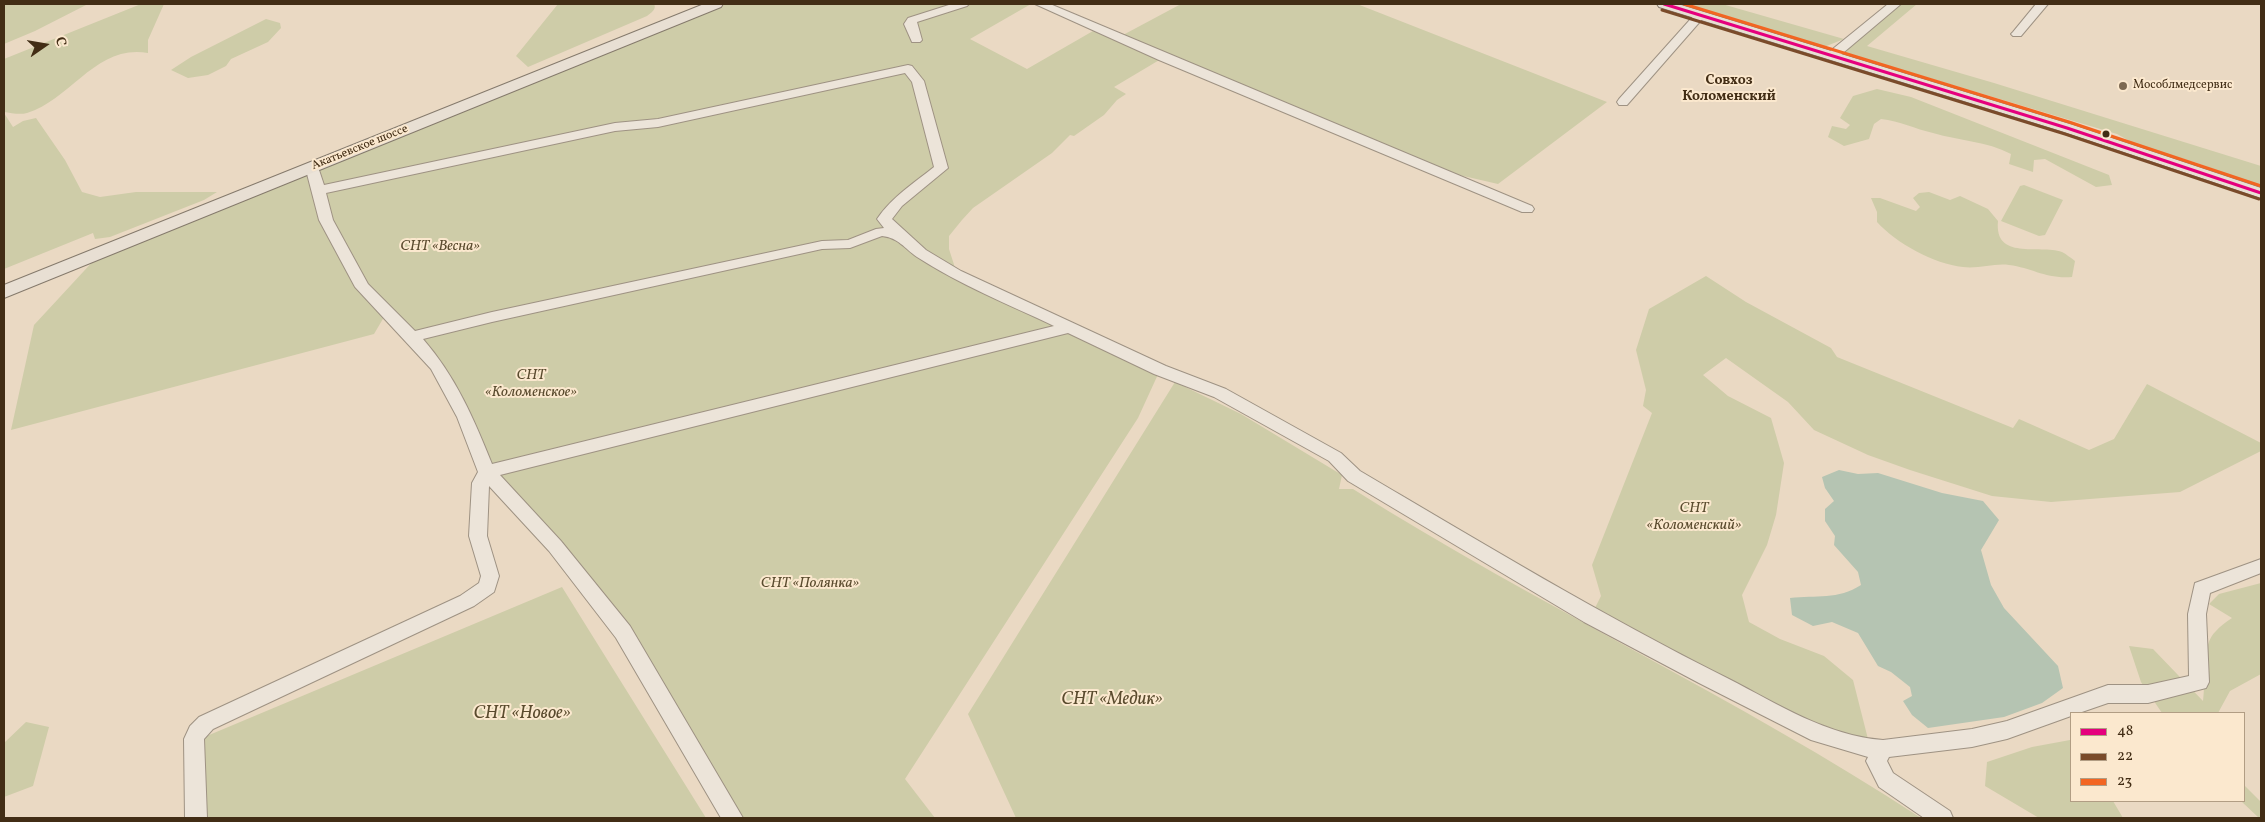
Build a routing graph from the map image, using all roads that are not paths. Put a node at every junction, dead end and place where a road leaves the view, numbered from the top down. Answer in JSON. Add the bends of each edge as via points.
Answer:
{"nodes":[{"id":1,"x":716,"y":4,"type":"edge"},
{"id":2,"x":963,"y":4,"type":"edge"},
{"id":3,"x":1041,"y":4,"type":"edge"},
{"id":4,"x":1664,"y":4,"type":"edge"},
{"id":5,"x":1895,"y":4,"type":"edge"},
{"id":6,"x":2042,"y":4,"type":"edge"},
{"id":7,"x":1700,"y":15,"type":"junction"},
{"id":8,"x":2017,"y":34,"type":"dead end"},
{"id":9,"x":916,"y":40,"type":"dead end"},
{"id":10,"x":1833,"y":56,"type":"junction"},
{"id":11,"x":1622,"y":102,"type":"dead end"},
{"id":12,"x":313,"y":170,"type":"dead end"},
{"id":13,"x":319,"y":190,"type":"junction"},
{"id":14,"x":2261,"y":193,"type":"edge"},
{"id":15,"x":1527,"y":209,"type":"dead end"},
{"id":16,"x":897,"y":233,"type":"junction"},
{"id":17,"x":4,"y":292,"type":"edge"},
{"id":18,"x":1071,"y":327,"type":"junction"},
{"id":19,"x":412,"y":337,"type":"junction"},
{"id":20,"x":487,"y":472,"type":"junction"},
{"id":21,"x":2261,"y":566,"type":"edge"},
{"id":22,"x":1883,"y":749,"type":"junction"},
{"id":23,"x":196,"y":818,"type":"edge"},
{"id":24,"x":732,"y":818,"type":"edge"},
{"id":25,"x":1942,"y":818,"type":"edge"}],
"edges":[{"from":1,"to":17,"type":"main road","name":"Акатьевское шоссе"},
{"from":2,"to":9,"type":"street","via":[[912,20],[910,24]]},
{"from":3,"to":15,"type":"street"},
{"from":4,"to":7,"type":"main road"},
{"from":5,"to":10,"type":"street"},
{"from":6,"to":8,"type":"street"},
{"from":7,"to":10,"type":"main road"},
{"from":7,"to":11,"type":"street"},
{"from":10,"to":14,"type":"main road","via":[[2106,140]]},
{"from":12,"to":13,"type":"street"},
{"from":13,"to":16,"type":"street","via":[[615,127],[658,123],[908,69],[918,81],[941,168],[897,204],[884,219]]},
{"from":13,"to":19,"type":"street","via":[[326,220],[362,287]]},
{"from":16,"to":18,"type":"street","via":[[921,253],[956,274]]},
{"from":16,"to":19,"type":"street","via":[[881,232],[850,244],[822,245]]},
{"from":18,"to":20,"type":"street"},
{"from":18,"to":22,"type":"street","via":[[1160,370],[1220,393],[1301,437],[1335,457],[1354,476],[1591,616],[1706,677],[1818,734]]},
{"from":19,"to":20,"type":"street","via":[[441,374],[465,417]]},
{"from":20,"to":23,"type":"street","via":[[481,483],[478,536],[490,576],[487,587],[467,601],[207,722],[197,730],[194,738]]},
{"from":20,"to":24,"type":"street","via":[[555,546],[623,632]]},
{"from":21,"to":22,"type":"street","via":[[2202,588],[2197,614],[2199,682],[2148,694],[2108,694],[2007,730],[1972,738]]},
{"from":22,"to":25,"type":"street","via":[[1876,761],[1886,780]]}]}
